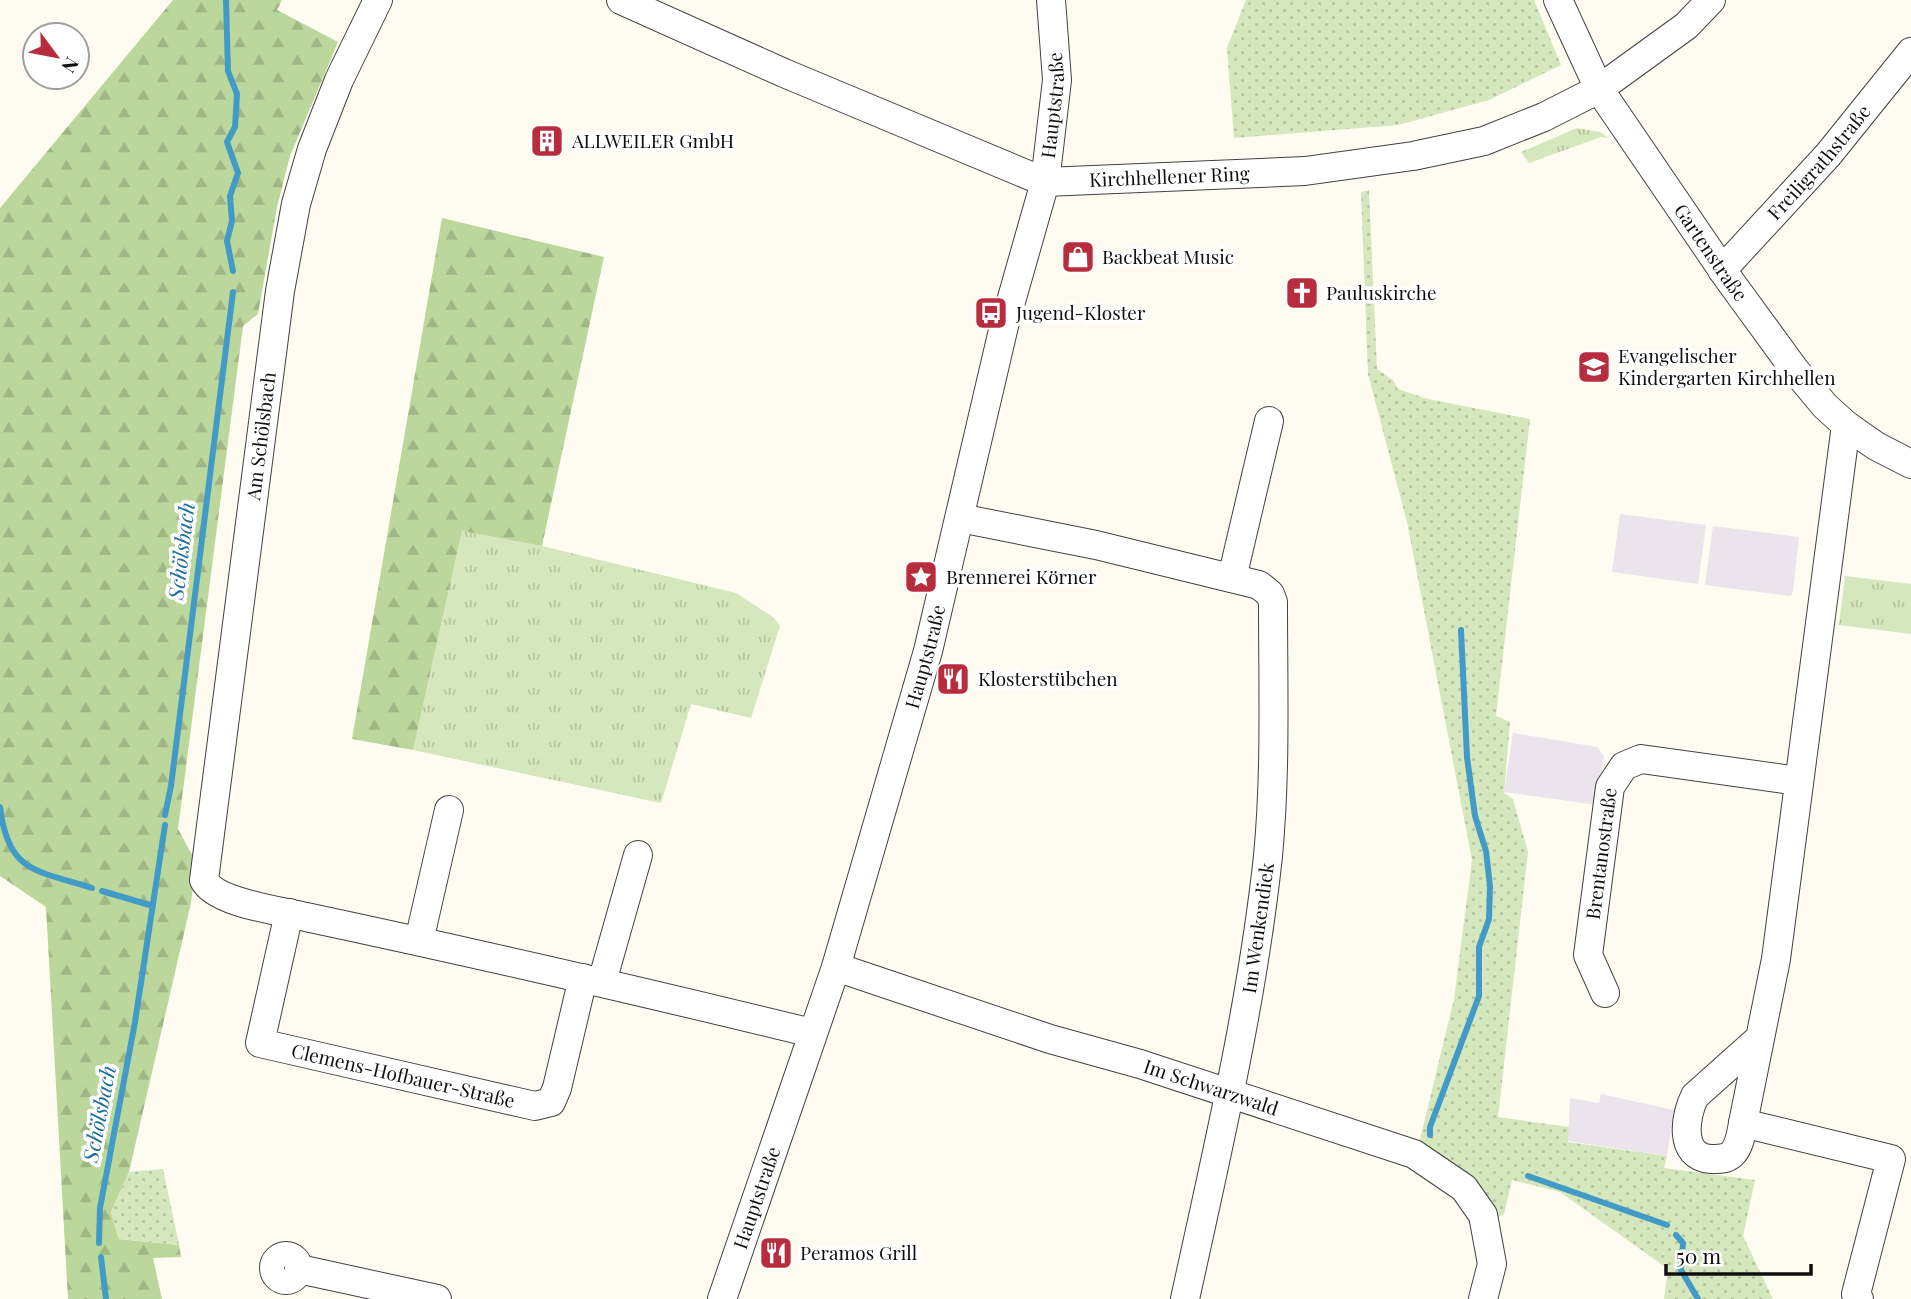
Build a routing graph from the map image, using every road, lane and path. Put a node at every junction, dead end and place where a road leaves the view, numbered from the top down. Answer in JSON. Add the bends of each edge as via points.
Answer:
{"nodes":[{"id":1,"x":378,"y":0,"type":"edge"},
{"id":2,"x":621,"y":0,"type":"edge"},
{"id":3,"x":1051,"y":0,"type":"edge"},
{"id":4,"x":1558,"y":0,"type":"edge"},
{"id":5,"x":1711,"y":0,"type":"edge"},
{"id":6,"x":1908,"y":63,"type":"edge"},
{"id":7,"x":1599,"y":89,"type":"junction"},
{"id":8,"x":1045,"y":182,"type":"junction"},
{"id":9,"x":1722,"y":270,"type":"junction"},
{"id":10,"x":1269,"y":421,"type":"dead end"},
{"id":11,"x":1846,"y":425,"type":"junction"},
{"id":12,"x":1911,"y":464,"type":"edge"},
{"id":13,"x":960,"y":518,"type":"junction"},
{"id":14,"x":1232,"y":578,"type":"junction"},
{"id":15,"x":1799,"y":781,"type":"junction"},
{"id":16,"x":449,"y":810,"type":"dead end"},
{"id":17,"x":638,"y":855,"type":"dead end"},
{"id":18,"x":289,"y":913,"type":"junction"},
{"id":19,"x":419,"y":941,"type":"junction"},
{"id":20,"x":836,"y":967,"type":"junction"},
{"id":21,"x":592,"y":980,"type":"junction"},
{"id":22,"x":1605,"y":993,"type":"dead end"},
{"id":23,"x":812,"y":1032,"type":"junction"},
{"id":24,"x":1760,"y":1038,"type":"junction"},
{"id":25,"x":1228,"y":1094,"type":"junction"},
{"id":26,"x":1743,"y":1123,"type":"junction"},
{"id":27,"x":284,"y":1282,"type":"edge"},
{"id":28,"x":437,"y":1299,"type":"edge"},
{"id":29,"x":722,"y":1299,"type":"edge"},
{"id":30,"x":1185,"y":1299,"type":"edge"},
{"id":31,"x":1483,"y":1299,"type":"edge"},
{"id":32,"x":1858,"y":1299,"type":"edge"}],
"edges":[{"from":1,"to":18,"type":"street","name":"Am Schölsbach","via":[[325,114],[296,204],[278,303],[203,872],[208,887],[221,896]]},
{"from":2,"to":8,"type":"street","name":"Kirchhellener Ring"},
{"from":3,"to":8,"type":"street","name":"Hauptstraße","via":[[1057,80]]},
{"from":4,"to":7,"type":"street","name":"Gartenstraße"},
{"from":5,"to":7,"type":"street","name":"Kirchhellener Ring","via":[[1686,26]]},
{"from":6,"to":9,"type":"street","name":"Freiligrathstraße"},
{"from":7,"to":8,"type":"street","name":"Kirchhellener Ring","via":[[1525,125],[1452,149],[1304,171]]},
{"from":7,"to":9,"type":"street","name":"Gartenstraße"},
{"from":8,"to":13,"type":"street","name":"Hauptstraße","via":[[1004,326]]},
{"from":9,"to":11,"type":"street","name":"Gartenstraße","via":[[1796,370]]},
{"from":10,"to":14,"type":"street"},
{"from":11,"to":12,"type":"street","name":"Gartenstraße"},
{"from":11,"to":15,"type":"street"},
{"from":13,"to":14,"type":"street","name":"Im Wenkendiek"},
{"from":13,"to":20,"type":"street","name":"Hauptstraße","via":[[921,676]]},
{"from":14,"to":25,"type":"street","name":"Im Wenkendiek","via":[[1259,585],[1273,602],[1273,718],[1265,882]]},
{"from":15,"to":22,"type":"street","name":"Brentanostraße","via":[[1641,759],[1624,766],[1610,788],[1588,956]]},
{"from":15,"to":24,"type":"street","via":[[1776,959]]},
{"from":16,"to":19,"type":"street"},
{"from":17,"to":21,"type":"street","name":"Clemens-Hofbauer-Straße"},
{"from":18,"to":19,"type":"street"},
{"from":18,"to":21,"type":"street","name":"Clemens-Hofbauer-Straße","via":[[260,1043],[535,1106],[551,1102],[558,1088]]},
{"from":19,"to":21,"type":"street"},
{"from":20,"to":23,"type":"street","name":"Hauptstraße"},
{"from":20,"to":25,"type":"street","name":"Im Schwarzwald"},
{"from":21,"to":23,"type":"street"},
{"from":23,"to":29,"type":"street","name":"Hauptstraße"},
{"from":24,"to":26,"type":"street"},
{"from":24,"to":26,"type":"street","via":[[1695,1096],[1689,1108],[1689,1146],[1705,1159],[1721,1160],[1739,1144]]},
{"from":25,"to":30,"type":"street","name":"Im Wenkendiek"},
{"from":25,"to":31,"type":"street","name":"Im Schwarzwald","via":[[1414,1154],[1464,1188],[1483,1215],[1491,1245],[1492,1264]]},
{"from":26,"to":32,"type":"street","via":[[1891,1159]]},
{"from":27,"to":28,"type":"street"}]}
